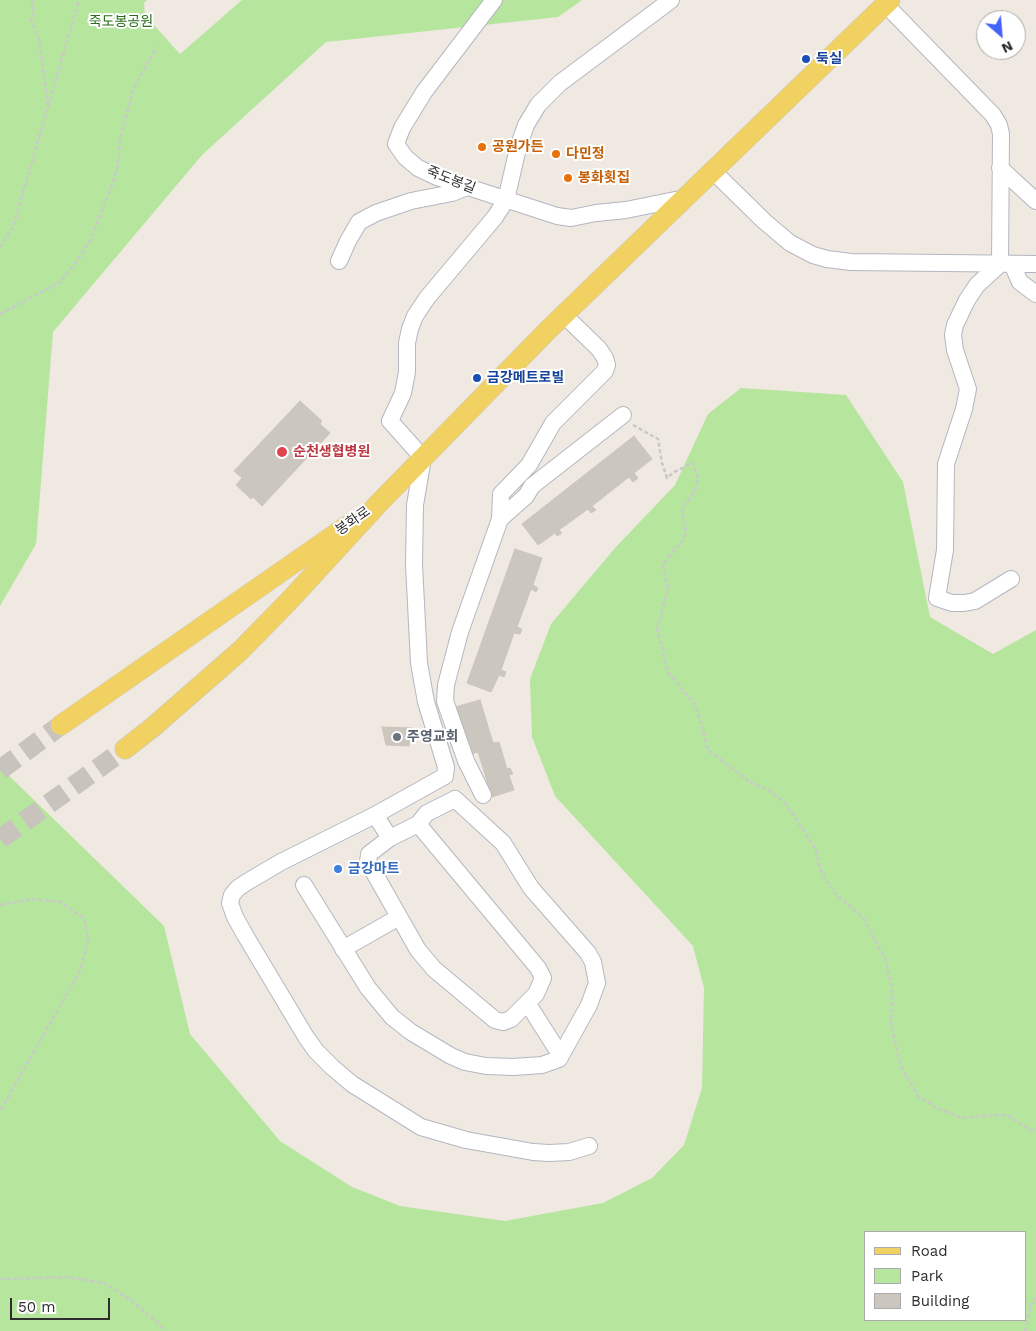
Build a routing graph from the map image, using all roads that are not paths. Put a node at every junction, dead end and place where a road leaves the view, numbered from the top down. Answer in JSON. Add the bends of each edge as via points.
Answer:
{"nodes":[{"id":1,"x":494,"y":0,"type":"edge"},
{"id":2,"x":671,"y":0,"type":"edge"},
{"id":3,"x":888,"y":2,"type":"edge"},
{"id":4,"x":1000,"y":168,"type":"junction"},
{"id":5,"x":713,"y":171,"type":"junction"},
{"id":6,"x":467,"y":187,"type":"junction"},
{"id":7,"x":685,"y":198,"type":"junction"},
{"id":8,"x":506,"y":200,"type":"junction"},
{"id":9,"x":1036,"y":201,"type":"edge"},
{"id":10,"x":339,"y":261,"type":"dead end"},
{"id":11,"x":1006,"y":264,"type":"junction"},
{"id":12,"x":1036,"y":264,"type":"edge"},
{"id":13,"x":1036,"y":294,"type":"edge"},
{"id":14,"x":564,"y":315,"type":"junction"},
{"id":15,"x":621,"y":415,"type":"road end"},
{"id":16,"x":423,"y":458,"type":"junction"},
{"id":17,"x":379,"y":503,"type":"junction"},
{"id":18,"x":500,"y":519,"type":"junction"},
{"id":19,"x":1011,"y":578,"type":"dead end"},
{"id":20,"x":61,"y":725,"type":"tunnel mouth"},
{"id":21,"x":125,"y":749,"type":"tunnel mouth"},
{"id":22,"x":483,"y":795,"type":"dead end"},
{"id":23,"x":375,"y":815,"type":"junction"},
{"id":24,"x":418,"y":824,"type":"junction"},
{"id":25,"x":390,"y":838,"type":"junction"},
{"id":26,"x":304,"y":885,"type":"dead end"},
{"id":27,"x":399,"y":917,"type":"junction"},
{"id":28,"x":343,"y":949,"type":"junction"},
{"id":29,"x":528,"y":1004,"type":"junction"},
{"id":30,"x":561,"y":1056,"type":"junction"},
{"id":31,"x":590,"y":1146,"type":"dead end"}],
"edges":[{"from":1,"to":6,"type":"street","name":"죽도봉길","via":[[424,92],[396,144],[418,168]]},
{"from":2,"to":8,"type":"street","via":[[560,83],[538,104],[518,148]]},
{"from":3,"to":4,"type":"street","via":[[1000,125]]},
{"from":3,"to":5,"type":"main road"},
{"from":4,"to":9,"type":"street"},
{"from":4,"to":11,"type":"street"},
{"from":5,"to":7,"type":"main road"},
{"from":5,"to":11,"type":"street","via":[[790,243],[813,255],[851,262]]},
{"from":6,"to":8,"type":"street","name":"죽도봉길"},
{"from":6,"to":10,"type":"street","via":[[411,201],[359,222]]},
{"from":7,"to":8,"type":"street","name":"죽도봉길","via":[[571,218]]},
{"from":7,"to":14,"type":"main road"},
{"from":8,"to":16,"type":"street","via":[[495,218],[427,298],[411,323],[403,393],[390,421]]},
{"from":11,"to":12,"type":"street"},
{"from":11,"to":13,"type":"street","via":[[1020,282]]},
{"from":11,"to":19,"type":"street","via":[[977,285],[966,300],[953,335],[968,389],[946,464],[944,550],[937,598],[952,603],[976,601]]},
{"from":14,"to":16,"type":"main road"},
{"from":14,"to":18,"type":"street","via":[[600,349],[607,365],[605,371],[553,423],[529,465],[501,494]]},
{"from":15,"to":18,"type":"street","via":[[532,486],[526,496]]},
{"from":16,"to":17,"type":"main road"},
{"from":16,"to":23,"type":"street","via":[[414,514],[419,663],[426,702],[446,767],[445,776]]},
{"from":17,"to":20,"type":"main road","name":"봉화로"},
{"from":17,"to":21,"type":"main road","name":"봉화로","via":[[240,651]]},
{"from":18,"to":22,"type":"street","via":[[460,632],[445,693],[466,761]]},
{"from":23,"to":25,"type":"street"},
{"from":23,"to":31,"type":"street","via":[[281,862],[232,895],[230,903],[235,917],[306,1037],[326,1062],[352,1084],[421,1127],[466,1140],[533,1152],[569,1152]]},
{"from":24,"to":25,"type":"street"},
{"from":24,"to":29,"type":"street","via":[[538,968],[543,978]]},
{"from":24,"to":30,"type":"street","via":[[427,813],[455,800],[503,842],[532,888],[588,953],[597,983],[589,1005]]},
{"from":25,"to":27,"type":"street","via":[[369,854],[368,862]]},
{"from":26,"to":28,"type":"street"},
{"from":27,"to":28,"type":"street"},
{"from":27,"to":29,"type":"street","via":[[418,950],[434,969],[495,1020],[511,1019]]},
{"from":28,"to":30,"type":"street","via":[[368,988],[392,1017],[419,1038],[451,1056],[465,1062],[513,1068],[542,1065]]},
{"from":29,"to":30,"type":"street"}]}
